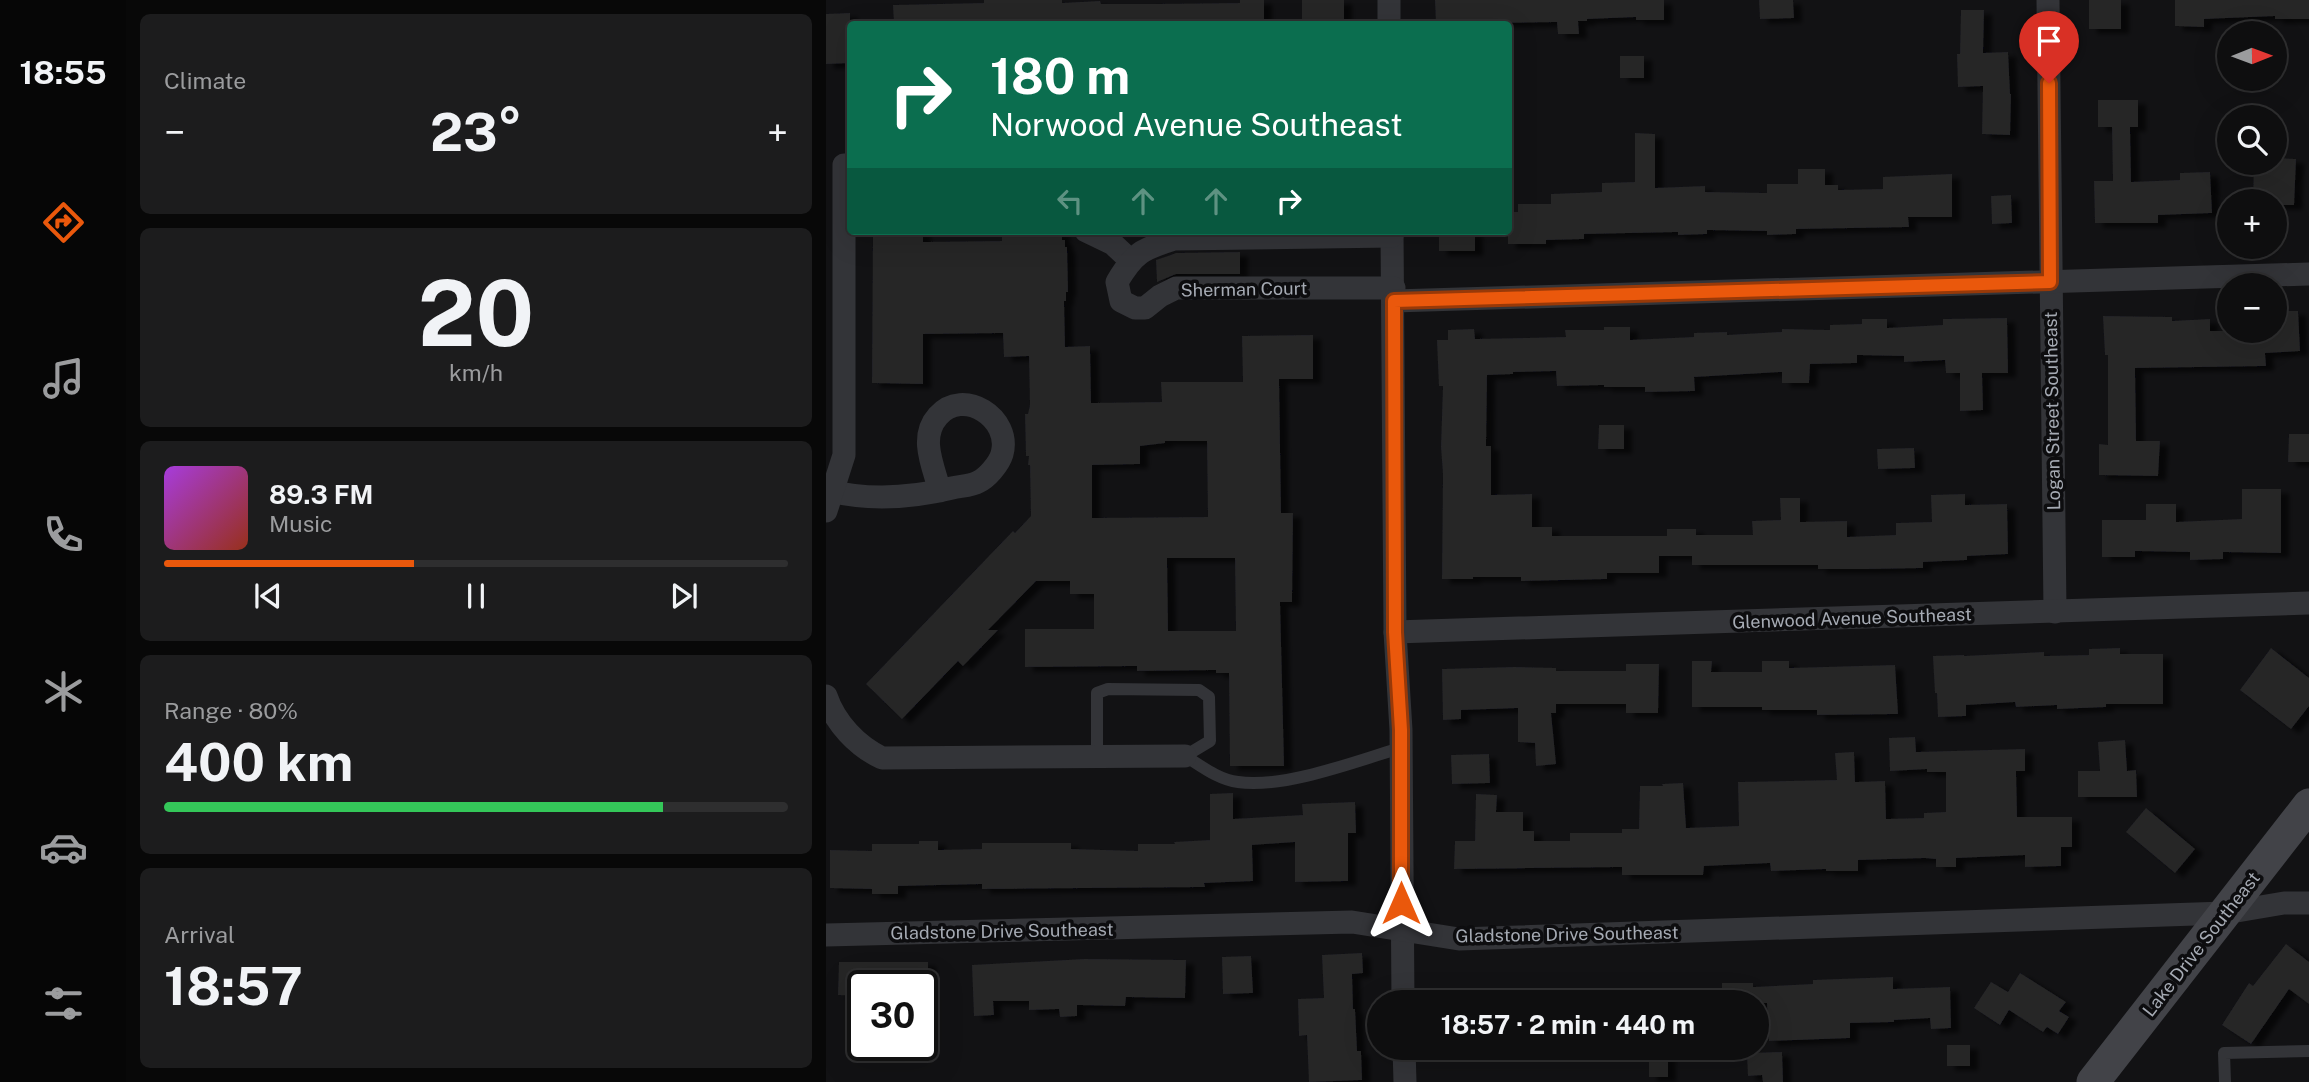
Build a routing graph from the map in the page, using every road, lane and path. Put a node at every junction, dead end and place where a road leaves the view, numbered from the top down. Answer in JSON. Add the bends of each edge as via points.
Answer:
{"nodes":[{"id":1,"x":1389,"y":0,"type":"edge"},
{"id":2,"x":2048,"y":0,"type":"edge"},
{"id":3,"x":1390,"y":21,"type":"edge"},
{"id":4,"x":847,"y":165,"type":"edge"},
{"id":5,"x":1094,"y":235,"type":"edge"},
{"id":6,"x":1319,"y":235,"type":"edge"},
{"id":7,"x":1392,"y":235,"type":"edge"},
{"id":8,"x":1130,"y":260,"type":"junction"},
{"id":9,"x":2309,"y":274,"type":"edge"},
{"id":10,"x":2050,"y":282,"type":"junction"},
{"id":11,"x":1394,"y":294,"type":"junction"},
{"id":12,"x":940,"y":491,"type":"dead end"},
{"id":13,"x":829,"y":498,"type":"edge"},
{"id":14,"x":2309,"y":603,"type":"edge"},
{"id":15,"x":2055,"y":612,"type":"junction"},
{"id":16,"x":1395,"y":632,"type":"junction"},
{"id":17,"x":826,"y":696,"type":"edge"},
{"id":18,"x":1401,"y":748,"type":"junction"},
{"id":19,"x":1097,"y":757,"type":"junction"},
{"id":20,"x":1185,"y":757,"type":"junction"},
{"id":21,"x":2309,"y":805,"type":"edge"},
{"id":22,"x":2309,"y":903,"type":"edge"},
{"id":23,"x":2225,"y":913,"type":"junction"},
{"id":24,"x":1401,"y":928,"type":"junction"},
{"id":25,"x":826,"y":935,"type":"edge"},
{"id":26,"x":1403,"y":990,"type":"edge"},
{"id":27,"x":2309,"y":1051,"type":"edge"},
{"id":28,"x":1404,"y":1060,"type":"edge"},
{"id":29,"x":1405,"y":1082,"type":"edge"},
{"id":30,"x":2093,"y":1082,"type":"edge"},
{"id":31,"x":2225,"y":1082,"type":"edge"}],
"edges":[{"from":1,"to":3,"type":"street"},
{"from":2,"to":10,"type":"street","name":"Logan Street Southeast"},
{"from":4,"to":13,"type":"street","via":[[844,455]]},
{"from":5,"to":8,"type":"street"},
{"from":6,"to":8,"type":"street","via":[[1174,239],[1149,247]]},
{"from":7,"to":11,"type":"street"},
{"from":8,"to":11,"type":"street","name":"Sherman Court","via":[[1117,282],[1121,301],[1135,308],[1145,308],[1176,288]]},
{"from":9,"to":10,"type":"street"},
{"from":10,"to":11,"type":"street"},
{"from":10,"to":15,"type":"street","name":"Logan Street Southeast"},
{"from":11,"to":16,"type":"street"},
{"from":12,"to":13,"type":"street"},
{"from":14,"to":15,"type":"street","name":"Glenwood Avenue Southeast"},
{"from":15,"to":16,"type":"street","name":"Glenwood Avenue Southeast"},
{"from":16,"to":18,"type":"street"},
{"from":17,"to":19,"type":"street","via":[[842,726],[863,749],[882,758]]},
{"from":18,"to":20,"type":"lane","via":[[1269,782],[1239,783],[1222,778]]},
{"from":18,"to":24,"type":"street"},
{"from":19,"to":20,"type":"street"},
{"from":19,"to":20,"type":"lane","via":[[1097,693],[1108,689],[1199,690],[1209,697],[1210,741]]},
{"from":21,"to":23,"type":"main road","name":"Lake Drive Southeast"},
{"from":22,"to":23,"type":"street","name":"Gladstone Drive Southeast"},
{"from":23,"to":24,"type":"street","name":"Gladstone Drive Southeast","via":[[1459,939]]},
{"from":23,"to":30,"type":"main road","name":"Lake Drive Southeast"},
{"from":24,"to":25,"type":"street","name":"Gladstone Drive Southeast","via":[[1352,922]]},
{"from":24,"to":26,"type":"street"},
{"from":27,"to":31,"type":"lane","via":[[2224,1053]]},
{"from":28,"to":29,"type":"street"}]}
